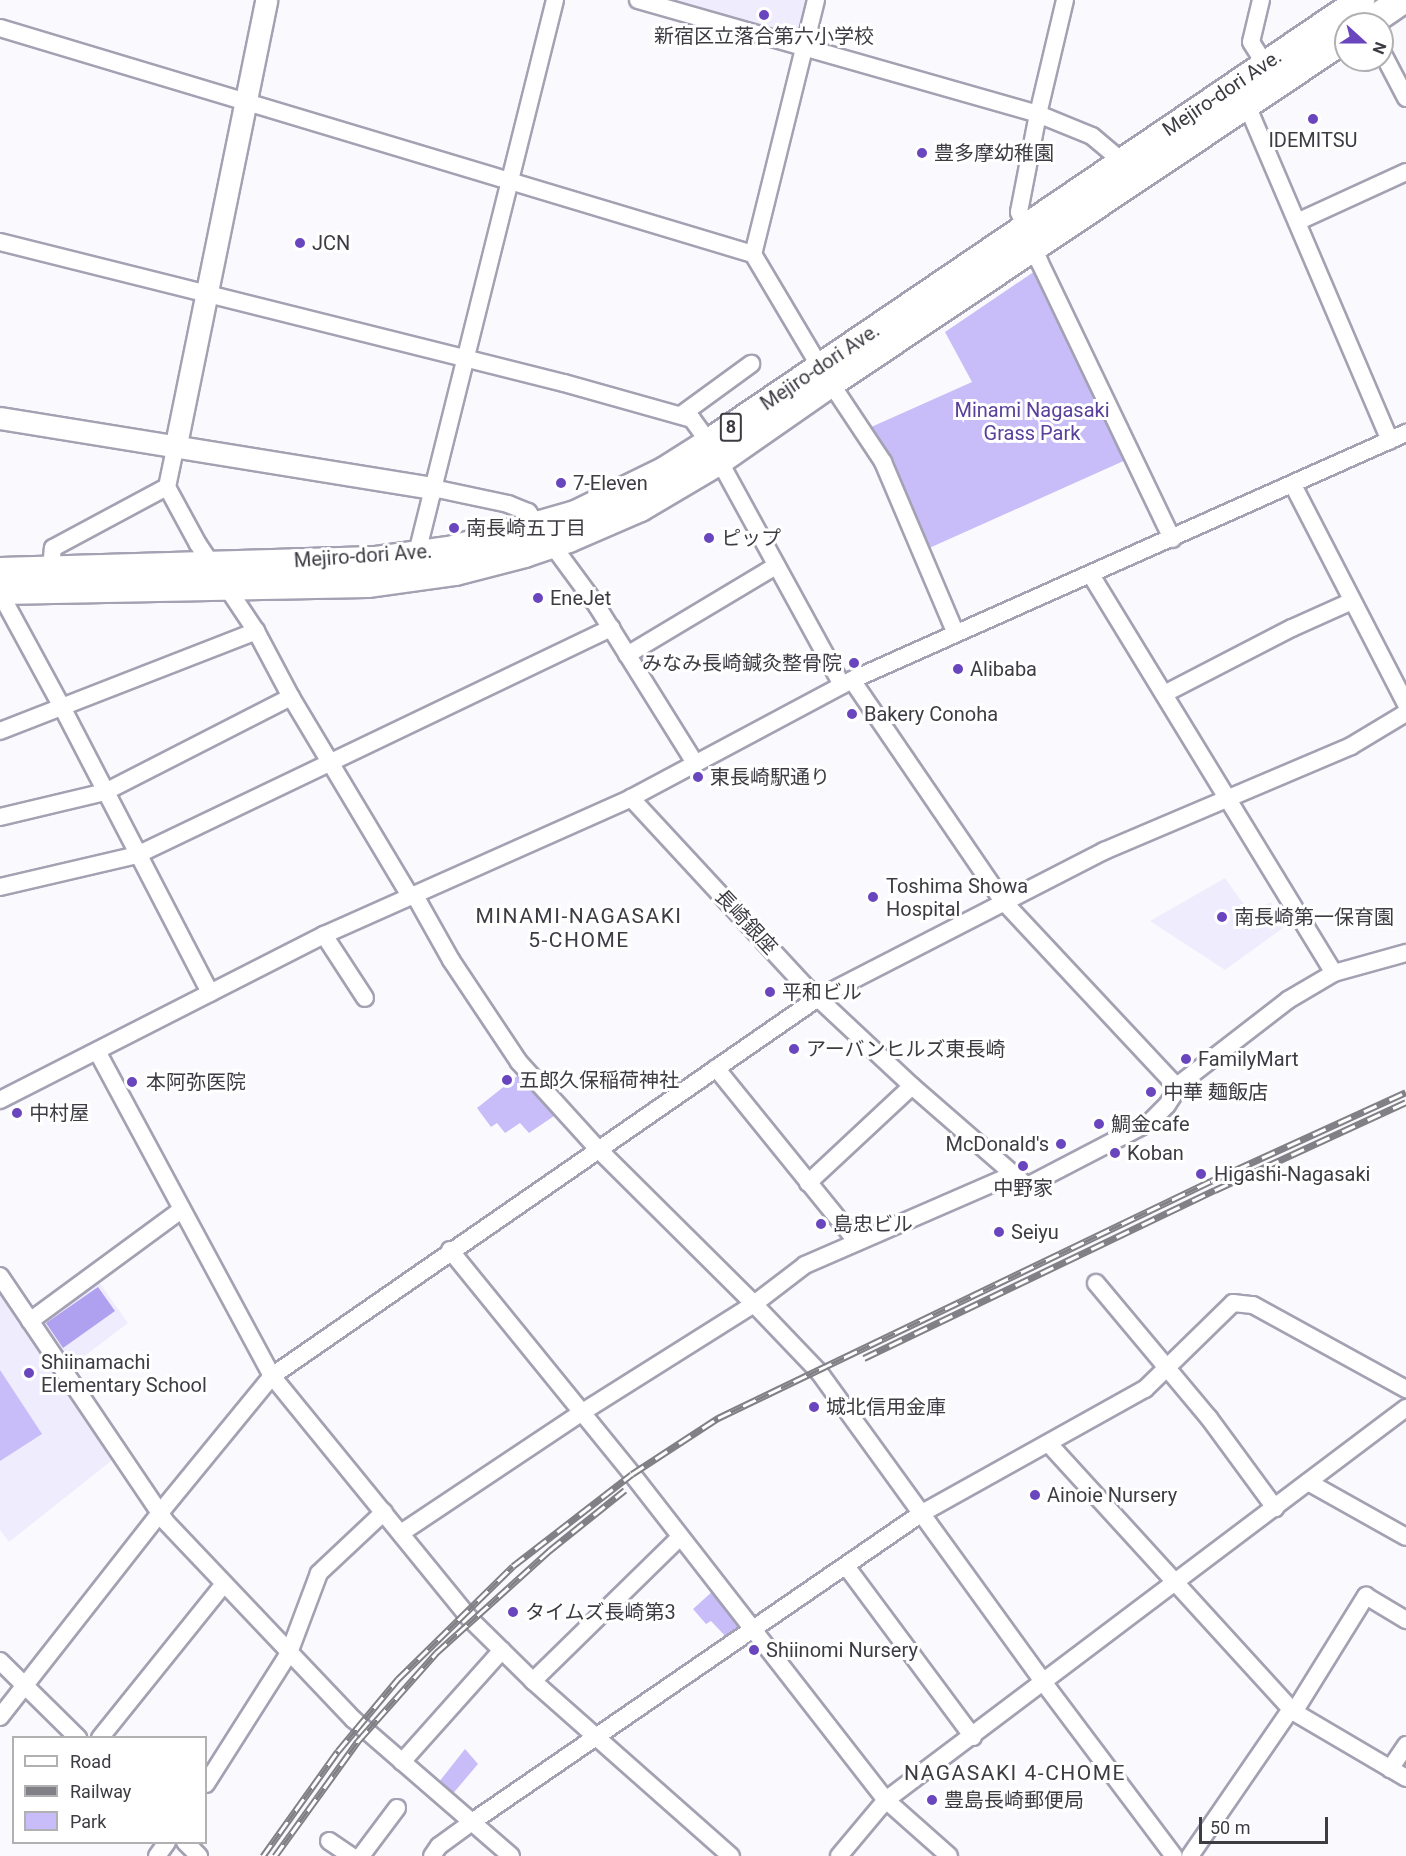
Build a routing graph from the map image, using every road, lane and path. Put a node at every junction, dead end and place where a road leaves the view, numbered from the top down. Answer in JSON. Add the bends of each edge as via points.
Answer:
{"nodes":[{"id":1,"x":266,"y":0,"type":"edge"},
{"id":2,"x":555,"y":0,"type":"edge"},
{"id":3,"x":638,"y":0,"type":"edge"},
{"id":4,"x":816,"y":0,"type":"edge"},
{"id":5,"x":1065,"y":0,"type":"edge"},
{"id":6,"x":1261,"y":0,"type":"edge"},
{"id":7,"x":1360,"y":0,"type":"edge"},
{"id":8,"x":1401,"y":0,"type":"edge"},
{"id":9,"x":1384,"y":12,"type":"edge"},
{"id":10,"x":0,"y":28,"type":"edge"},
{"id":11,"x":1334,"y":45,"type":"edge"},
{"id":12,"x":804,"y":48,"type":"junction"},
{"id":13,"x":1265,"y":64,"type":"junction"},
{"id":14,"x":1392,"y":72,"type":"edge"},
{"id":15,"x":1406,"y":98,"type":"edge"},
{"id":16,"x":244,"y":102,"type":"junction"},
{"id":17,"x":1245,"y":103,"type":"junction"},
{"id":18,"x":1038,"y":114,"type":"junction"},
{"id":19,"x":1122,"y":161,"type":"junction"},
{"id":20,"x":1406,"y":172,"type":"edge"},
{"id":21,"x":508,"y":181,"type":"junction"},
{"id":22,"x":1297,"y":222,"type":"junction"},
{"id":23,"x":1026,"y":227,"type":"junction"},
{"id":24,"x":0,"y":242,"type":"edge"},
{"id":25,"x":753,"y":254,"type":"junction"},
{"id":26,"x":206,"y":293,"type":"junction"},
{"id":27,"x":465,"y":359,"type":"junction"},
{"id":28,"x":751,"y":363,"type":"dead end"},
{"id":29,"x":825,"y":374,"type":"junction"},
{"id":30,"x":681,"y":414,"type":"junction"},
{"id":31,"x":0,"y":418,"type":"edge"},
{"id":32,"x":1406,"y":433,"type":"edge"},
{"id":33,"x":1390,"y":441,"type":"junction"},
{"id":34,"x":176,"y":444,"type":"junction"},
{"id":35,"x":714,"y":451,"type":"junction"},
{"id":36,"x":1293,"y":485,"type":"junction"},
{"id":37,"x":167,"y":487,"type":"junction"},
{"id":38,"x":433,"y":488,"type":"junction"},
{"id":39,"x":545,"y":535,"type":"junction"},
{"id":40,"x":1172,"y":539,"type":"junction"},
{"id":41,"x":414,"y":566,"type":"junction"},
{"id":42,"x":776,"y":566,"type":"junction"},
{"id":43,"x":51,"y":569,"type":"junction"},
{"id":44,"x":0,"y":571,"type":"edge"},
{"id":45,"x":217,"y":574,"type":"junction"},
{"id":46,"x":1091,"y":575,"type":"junction"},
{"id":47,"x":0,"y":592,"type":"edge"},
{"id":48,"x":1352,"y":601,"type":"junction"},
{"id":49,"x":610,"y":628,"type":"junction"},
{"id":50,"x":256,"y":631,"type":"junction"},
{"id":51,"x":955,"y":632,"type":"junction"},
{"id":52,"x":627,"y":655,"type":"junction"},
{"id":53,"x":847,"y":682,"type":"junction"},
{"id":54,"x":1164,"y":694,"type":"junction"},
{"id":55,"x":291,"y":698,"type":"junction"},
{"id":56,"x":1406,"y":704,"type":"edge"},
{"id":57,"x":62,"y":707,"type":"junction"},
{"id":58,"x":1406,"y":713,"type":"edge"},
{"id":59,"x":0,"y":731,"type":"edge"},
{"id":60,"x":330,"y":761,"type":"junction"},
{"id":61,"x":695,"y":763,"type":"junction"},
{"id":62,"x":105,"y":792,"type":"junction"},
{"id":63,"x":632,"y":798,"type":"junction"},
{"id":64,"x":1227,"y":798,"type":"junction"},
{"id":65,"x":0,"y":817,"type":"edge"},
{"id":66,"x":137,"y":855,"type":"junction"},
{"id":67,"x":0,"y":887,"type":"edge"},
{"id":68,"x":412,"y":895,"type":"junction"},
{"id":69,"x":1003,"y":901,"type":"junction"},
{"id":70,"x":324,"y":935,"type":"junction"},
{"id":71,"x":1406,"y":953,"type":"edge"},
{"id":72,"x":1334,"y":973,"type":"junction"},
{"id":73,"x":210,"y":993,"type":"junction"},
{"id":74,"x":365,"y":998,"type":"dead end"},
{"id":75,"x":818,"y":998,"type":"junction"},
{"id":76,"x":97,"y":1051,"type":"junction"},
{"id":77,"x":716,"y":1068,"type":"junction"},
{"id":78,"x":912,"y":1086,"type":"junction"},
{"id":79,"x":1178,"y":1088,"type":"junction"},
{"id":80,"x":0,"y":1100,"type":"edge"},
{"id":81,"x":598,"y":1149,"type":"junction"},
{"id":82,"x":1014,"y":1174,"type":"junction"},
{"id":83,"x":808,"y":1183,"type":"junction"},
{"id":84,"x":181,"y":1210,"type":"junction"},
{"id":85,"x":858,"y":1242,"type":"junction"},
{"id":86,"x":450,"y":1250,"type":"junction"},
{"id":87,"x":0,"y":1276,"type":"edge"},
{"id":88,"x":1096,"y":1283,"type":"dead end"},
{"id":89,"x":754,"y":1304,"type":"junction"},
{"id":90,"x":30,"y":1321,"type":"junction"},
{"id":91,"x":1168,"y":1366,"type":"junction"},
{"id":92,"x":272,"y":1376,"type":"junction"},
{"id":93,"x":1406,"y":1389,"type":"edge"},
{"id":94,"x":1406,"y":1408,"type":"edge"},
{"id":95,"x":581,"y":1413,"type":"junction"},
{"id":96,"x":1049,"y":1444,"type":"junction"},
{"id":97,"x":1308,"y":1482,"type":"junction"},
{"id":98,"x":1275,"y":1508,"type":"junction"},
{"id":99,"x":384,"y":1512,"type":"junction"},
{"id":100,"x":159,"y":1514,"type":"junction"},
{"id":101,"x":921,"y":1514,"type":"junction"},
{"id":102,"x":401,"y":1533,"type":"junction"},
{"id":103,"x":680,"y":1537,"type":"junction"},
{"id":104,"x":1406,"y":1538,"type":"edge"},
{"id":105,"x":846,"y":1566,"type":"junction"},
{"id":106,"x":1176,"y":1583,"type":"junction"},
{"id":107,"x":224,"y":1584,"type":"junction"},
{"id":108,"x":1406,"y":1620,"type":"edge"},
{"id":109,"x":753,"y":1629,"type":"junction"},
{"id":110,"x":502,"y":1650,"type":"junction"},
{"id":111,"x":289,"y":1653,"type":"junction"},
{"id":112,"x":0,"y":1661,"type":"edge"},
{"id":113,"x":533,"y":1681,"type":"junction"},
{"id":114,"x":1044,"y":1683,"type":"junction"},
{"id":115,"x":25,"y":1685,"type":"junction"},
{"id":116,"x":1293,"y":1711,"type":"junction"},
{"id":117,"x":0,"y":1717,"type":"edge"},
{"id":118,"x":77,"y":1736,"type":"edge"},
{"id":119,"x":101,"y":1736,"type":"edge"},
{"id":120,"x":597,"y":1737,"type":"junction"},
{"id":121,"x":973,"y":1737,"type":"junction"},
{"id":122,"x":1406,"y":1745,"type":"edge"},
{"id":123,"x":402,"y":1762,"type":"junction"},
{"id":124,"x":1390,"y":1769,"type":"junction"},
{"id":125,"x":1406,"y":1778,"type":"edge"},
{"id":126,"x":207,"y":1782,"type":"edge"},
{"id":127,"x":886,"y":1800,"type":"junction"},
{"id":128,"x":397,"y":1808,"type":"dead end"},
{"id":129,"x":472,"y":1822,"type":"junction"},
{"id":130,"x":329,"y":1840,"type":"dead end"},
{"id":131,"x":187,"y":1844,"type":"edge"},
{"id":132,"x":199,"y":1856,"type":"edge"},
{"id":133,"x":351,"y":1856,"type":"edge"},
{"id":134,"x":361,"y":1856,"type":"edge"},
{"id":135,"x":432,"y":1856,"type":"edge"},
{"id":136,"x":511,"y":1856,"type":"edge"},
{"id":137,"x":731,"y":1856,"type":"edge"},
{"id":138,"x":839,"y":1856,"type":"edge"},
{"id":139,"x":949,"y":1856,"type":"edge"},
{"id":140,"x":1174,"y":1856,"type":"edge"},
{"id":141,"x":1190,"y":1856,"type":"edge"}],
"edges":[{"from":1,"to":16,"type":"street"},
{"from":2,"to":21,"type":"street"},
{"from":3,"to":12,"type":"street"},
{"from":4,"to":12,"type":"street"},
{"from":5,"to":18,"type":"street"},
{"from":6,"to":13,"type":"street","via":[[1251,42]]},
{"from":7,"to":13,"type":"main road","name":"Mejiro-dori Ave.","number":"8"},
{"from":8,"to":9,"type":"main road"},
{"from":10,"to":16,"type":"street"},
{"from":11,"to":17,"type":"main road","name":"Mejiro-dori Ave.","number":"8"},
{"from":12,"to":18,"type":"street"},
{"from":12,"to":25,"type":"street"},
{"from":13,"to":19,"type":"main road","name":"Mejiro-dori Ave.","number":"8"},
{"from":14,"to":15,"type":"street"},
{"from":16,"to":21,"type":"street"},
{"from":16,"to":26,"type":"street"},
{"from":17,"to":22,"type":"street"},
{"from":17,"to":23,"type":"main road","name":"Mejiro-dori Ave.","number":"8"},
{"from":18,"to":19,"type":"street","via":[[1092,136]]},
{"from":18,"to":23,"type":"street"},
{"from":19,"to":23,"type":"main road","name":"Mejiro-dori Ave.","number":"8"},
{"from":20,"to":22,"type":"street"},
{"from":21,"to":25,"type":"street"},
{"from":21,"to":27,"type":"street"},
{"from":22,"to":33,"type":"street"},
{"from":23,"to":29,"type":"main road","name":"Mejiro-dori Ave.","number":"8"},
{"from":23,"to":40,"type":"street"},
{"from":24,"to":26,"type":"street"},
{"from":25,"to":29,"type":"street"},
{"from":26,"to":27,"type":"street"},
{"from":26,"to":34,"type":"street"},
{"from":27,"to":30,"type":"street"},
{"from":27,"to":38,"type":"street"},
{"from":28,"to":30,"type":"street"},
{"from":29,"to":35,"type":"main road","name":"Mejiro-dori Ave.","number":"8"},
{"from":29,"to":51,"type":"street","via":[[883,462]]},
{"from":30,"to":35,"type":"street","via":[[692,419]]},
{"from":31,"to":34,"type":"street"},
{"from":32,"to":33,"type":"street"},
{"from":33,"to":36,"type":"street"},
{"from":34,"to":37,"type":"street"},
{"from":34,"to":38,"type":"street"},
{"from":35,"to":39,"type":"main road","name":"Mejiro-dori Ave.","number":"8","via":[[575,514]]},
{"from":35,"to":42,"type":"street"},
{"from":36,"to":40,"type":"street"},
{"from":36,"to":48,"type":"street"},
{"from":37,"to":43,"type":"street","via":[[53,548]]},
{"from":37,"to":45,"type":"street"},
{"from":38,"to":39,"type":"street","via":[[528,512]]},
{"from":38,"to":41,"type":"street"},
{"from":39,"to":41,"type":"main road","name":"Mejiro-dori Ave.","number":"8","via":[[453,549]]},
{"from":39,"to":49,"type":"street"},
{"from":40,"to":46,"type":"street"},
{"from":41,"to":45,"type":"main road","name":"Mejiro-dori Ave.","number":"8","via":[[374,560]]},
{"from":42,"to":52,"type":"street"},
{"from":42,"to":53,"type":"street"},
{"from":43,"to":44,"type":"main road","name":"Mejiro-dori Ave.","number":"8"},
{"from":43,"to":45,"type":"main road","name":"Mejiro-dori Ave.","number":"8"},
{"from":45,"to":47,"type":"main road","name":"Mejiro-dori Ave.","number":"8"},
{"from":45,"to":50,"type":"street"},
{"from":46,"to":51,"type":"street"},
{"from":46,"to":54,"type":"street"},
{"from":47,"to":57,"type":"street"},
{"from":48,"to":54,"type":"street"},
{"from":48,"to":56,"type":"street"},
{"from":49,"to":52,"type":"street"},
{"from":49,"to":60,"type":"street"},
{"from":50,"to":55,"type":"street"},
{"from":50,"to":57,"type":"street"},
{"from":51,"to":53,"type":"street"},
{"from":52,"to":61,"type":"street"},
{"from":53,"to":61,"type":"street"},
{"from":53,"to":69,"type":"street"},
{"from":54,"to":64,"type":"street"},
{"from":55,"to":60,"type":"street"},
{"from":55,"to":62,"type":"street"},
{"from":57,"to":59,"type":"street"},
{"from":57,"to":62,"type":"street"},
{"from":58,"to":64,"type":"street","via":[[1351,746]]},
{"from":60,"to":66,"type":"street"},
{"from":60,"to":68,"type":"street"},
{"from":61,"to":63,"type":"street"},
{"from":62,"to":65,"type":"street"},
{"from":62,"to":66,"type":"street"},
{"from":63,"to":68,"type":"street"},
{"from":63,"to":75,"type":"street","name":"長崎銀座"},
{"from":64,"to":69,"type":"street","via":[[1104,851]]},
{"from":64,"to":72,"type":"street"},
{"from":66,"to":67,"type":"street"},
{"from":66,"to":73,"type":"street"},
{"from":68,"to":70,"type":"street"},
{"from":68,"to":81,"type":"street","via":[[519,1062]]},
{"from":69,"to":75,"type":"street"},
{"from":69,"to":79,"type":"street"},
{"from":70,"to":73,"type":"street"},
{"from":70,"to":74,"type":"street"},
{"from":71,"to":72,"type":"street"},
{"from":72,"to":79,"type":"street","via":[[1270,1012]]},
{"from":73,"to":76,"type":"street"},
{"from":75,"to":77,"type":"street"},
{"from":75,"to":78,"type":"street","name":"長崎銀座"},
{"from":76,"to":80,"type":"street"},
{"from":76,"to":84,"type":"street"},
{"from":77,"to":81,"type":"street"},
{"from":77,"to":83,"type":"street"},
{"from":78,"to":82,"type":"street","name":"長崎銀座"},
{"from":78,"to":83,"type":"street"},
{"from":79,"to":82,"type":"street","name":"長崎銀座","via":[[1150,1122],[1027,1186]]},
{"from":81,"to":86,"type":"street"},
{"from":81,"to":89,"type":"street"},
{"from":82,"to":85,"type":"street"},
{"from":83,"to":85,"type":"street"},
{"from":84,"to":90,"type":"street"},
{"from":84,"to":92,"type":"street"},
{"from":85,"to":89,"type":"street","via":[[805,1265]]},
{"from":86,"to":92,"type":"street"},
{"from":86,"to":95,"type":"street"},
{"from":87,"to":90,"type":"street"},
{"from":88,"to":91,"type":"street"},
{"from":89,"to":95,"type":"street"},
{"from":89,"to":101,"type":"street","via":[[819,1372]]},
{"from":90,"to":100,"type":"street"},
{"from":91,"to":93,"type":"street","via":[[1225,1307],[1241,1303],[1253,1305]]},
{"from":91,"to":96,"type":"street","via":[[1124,1403]]},
{"from":91,"to":98,"type":"street"},
{"from":92,"to":99,"type":"street"},
{"from":92,"to":100,"type":"street"},
{"from":94,"to":97,"type":"street"},
{"from":95,"to":102,"type":"street"},
{"from":95,"to":103,"type":"street"},
{"from":96,"to":101,"type":"street"},
{"from":96,"to":106,"type":"street"},
{"from":97,"to":98,"type":"street"},
{"from":97,"to":104,"type":"street"},
{"from":98,"to":106,"type":"street"},
{"from":99,"to":102,"type":"street"},
{"from":99,"to":111,"type":"street","via":[[319,1573]]},
{"from":100,"to":107,"type":"street"},
{"from":100,"to":115,"type":"street"},
{"from":101,"to":105,"type":"street"},
{"from":101,"to":114,"type":"street"},
{"from":102,"to":110,"type":"street","via":[[472,1621]]},
{"from":103,"to":109,"type":"street"},
{"from":103,"to":113,"type":"street"},
{"from":105,"to":109,"type":"street"},
{"from":105,"to":121,"type":"street"},
{"from":106,"to":114,"type":"street"},
{"from":106,"to":116,"type":"street"},
{"from":107,"to":111,"type":"street"},
{"from":107,"to":119,"type":"street"},
{"from":108,"to":116,"type":"street","via":[[1366,1596]]},
{"from":109,"to":120,"type":"street"},
{"from":109,"to":127,"type":"street"},
{"from":110,"to":113,"type":"street"},
{"from":110,"to":123,"type":"street"},
{"from":111,"to":123,"type":"street","via":[[359,1725]]},
{"from":111,"to":126,"type":"street"},
{"from":112,"to":115,"type":"street"},
{"from":113,"to":120,"type":"street"},
{"from":114,"to":121,"type":"street"},
{"from":114,"to":140,"type":"street"},
{"from":115,"to":117,"type":"street"},
{"from":115,"to":118,"type":"street"},
{"from":116,"to":124,"type":"street"},
{"from":116,"to":141,"type":"street"},
{"from":120,"to":129,"type":"street"},
{"from":120,"to":137,"type":"street"},
{"from":121,"to":127,"type":"street"},
{"from":122,"to":124,"type":"street"},
{"from":123,"to":129,"type":"street"},
{"from":124,"to":125,"type":"street"},
{"from":127,"to":138,"type":"street"},
{"from":127,"to":139,"type":"street"},
{"from":128,"to":134,"type":"street"},
{"from":129,"to":135,"type":"street"},
{"from":129,"to":136,"type":"street"},
{"from":130,"to":133,"type":"street"},
{"from":131,"to":132,"type":"street"}]}
